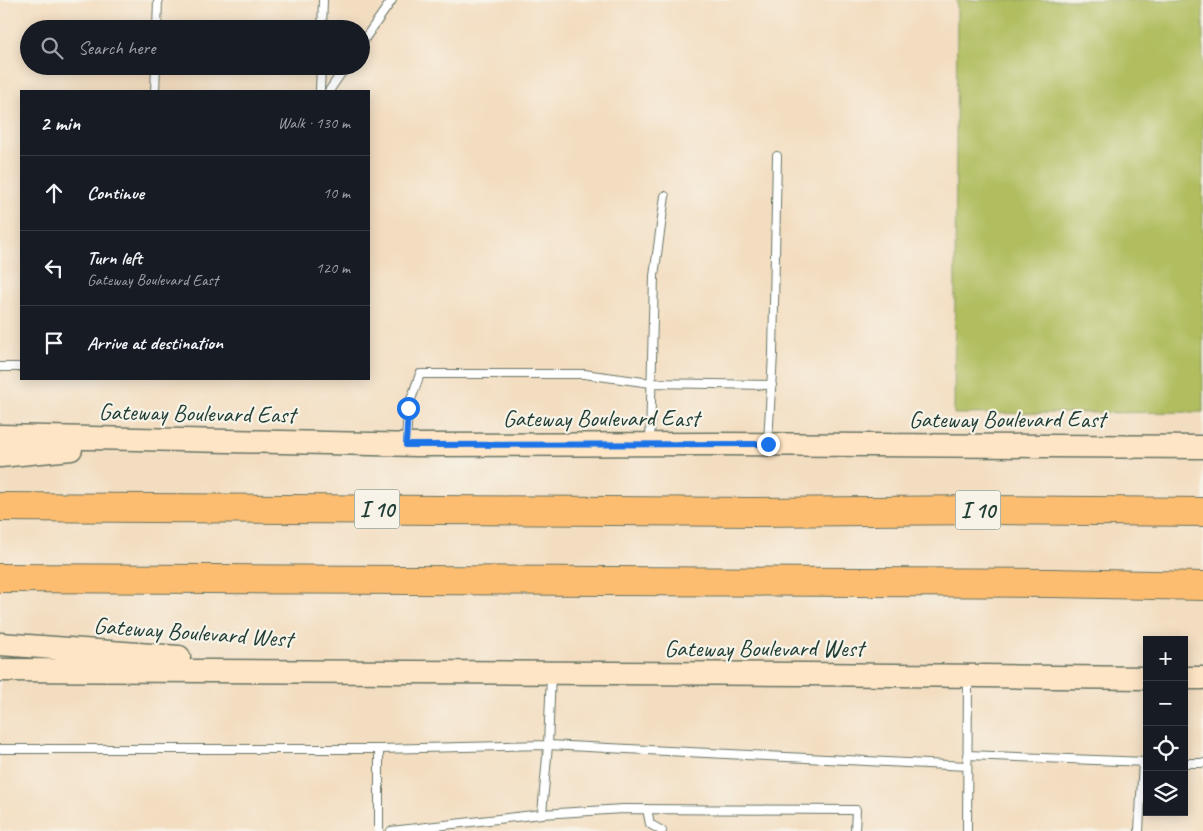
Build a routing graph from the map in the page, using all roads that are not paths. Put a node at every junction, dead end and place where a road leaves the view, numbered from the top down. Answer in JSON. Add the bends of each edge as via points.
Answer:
{"nodes":[{"id":1,"x":158,"y":0,"type":"edge"},
{"id":2,"x":323,"y":0,"type":"edge"},
{"id":3,"x":392,"y":0,"type":"edge"},
{"id":4,"x":157,"y":20,"type":"edge"},
{"id":5,"x":322,"y":20,"type":"edge"},
{"id":6,"x":370,"y":31,"type":"edge"},
{"id":7,"x":156,"y":75,"type":"edge"},
{"id":8,"x":321,"y":75,"type":"edge"},
{"id":9,"x":340,"y":75,"type":"edge"},
{"id":10,"x":155,"y":90,"type":"edge"},
{"id":11,"x":320,"y":90,"type":"edge"},
{"id":12,"x":330,"y":90,"type":"edge"},
{"id":13,"x":777,"y":156,"type":"dead end"},
{"id":14,"x":665,"y":196,"type":"dead end"},
{"id":15,"x":0,"y":367,"type":"edge"},
{"id":16,"x":20,"y":367,"type":"edge"},
{"id":17,"x":652,"y":383,"type":"junction"},
{"id":18,"x":772,"y":385,"type":"junction"},
{"id":19,"x":0,"y":436,"type":"edge"},
{"id":20,"x":172,"y":438,"type":"junction"},
{"id":21,"x":650,"y":444,"type":"junction"},
{"id":22,"x":768,"y":444,"type":"junction"},
{"id":23,"x":406,"y":445,"type":"junction"},
{"id":24,"x":1203,"y":447,"type":"edge"},
{"id":25,"x":0,"y":456,"type":"edge"},
{"id":26,"x":0,"y":507,"type":"edge"},
{"id":27,"x":1203,"y":512,"type":"edge"},
{"id":28,"x":0,"y":578,"type":"edge"},
{"id":29,"x":1203,"y":586,"type":"edge"},
{"id":30,"x":0,"y":644,"type":"edge"},
{"id":31,"x":0,"y":670,"type":"edge"},
{"id":32,"x":382,"y":672,"type":"junction"},
{"id":33,"x":551,"y":673,"type":"junction"},
{"id":34,"x":968,"y":676,"type":"junction"},
{"id":35,"x":1143,"y":678,"type":"edge"},
{"id":36,"x":1188,"y":678,"type":"edge"},
{"id":37,"x":1203,"y":678,"type":"edge"},
{"id":38,"x":548,"y":745,"type":"junction"},
{"id":39,"x":0,"y":749,"type":"edge"},
{"id":40,"x":379,"y":749,"type":"junction"},
{"id":41,"x":968,"y":755,"type":"junction"},
{"id":42,"x":1143,"y":762,"type":"edge"},
{"id":43,"x":1188,"y":762,"type":"edge"},
{"id":44,"x":1203,"y":763,"type":"edge"},
{"id":45,"x":968,"y":766,"type":"junction"},
{"id":46,"x":1144,"y":771,"type":"edge"},
{"id":47,"x":646,"y":809,"type":"junction"},
{"id":48,"x":542,"y":814,"type":"junction"},
{"id":49,"x":379,"y":831,"type":"edge"},
{"id":50,"x":391,"y":831,"type":"edge"},
{"id":51,"x":662,"y":831,"type":"edge"},
{"id":52,"x":855,"y":831,"type":"edge"},
{"id":53,"x":967,"y":831,"type":"edge"},
{"id":54,"x":1139,"y":831,"type":"edge"}],
"edges":[{"from":1,"to":4,"type":"lane"},
{"from":2,"to":5,"type":"lane"},
{"from":3,"to":6,"type":"lane"},
{"from":7,"to":10,"type":"lane"},
{"from":8,"to":11,"type":"lane"},
{"from":9,"to":12,"type":"lane"},
{"from":13,"to":18,"type":"lane"},
{"from":14,"to":17,"type":"lane","via":[[654,276]]},
{"from":15,"to":16,"type":"lane"},
{"from":17,"to":18,"type":"lane"},
{"from":17,"to":21,"type":"lane"},
{"from":17,"to":23,"type":"lane","via":[[584,374],[420,374],[408,408]]},
{"from":18,"to":22,"type":"lane"},
{"from":19,"to":20,"type":"main road","name":"Gateway Boulevard East"},
{"from":20,"to":23,"type":"main road","name":"Gateway Boulevard East"},
{"from":20,"to":25,"type":"main road"},
{"from":21,"to":22,"type":"main road","name":"Gateway Boulevard East"},
{"from":21,"to":23,"type":"main road","name":"Gateway Boulevard East"},
{"from":22,"to":24,"type":"main road","name":"Gateway Boulevard East"},
{"from":26,"to":27,"type":"highway","number":"I 10"},
{"from":28,"to":29,"type":"highway"},
{"from":30,"to":32,"type":"main road","name":"Gateway Boulevard West"},
{"from":31,"to":32,"type":"main road","name":"Gateway Boulevard West"},
{"from":32,"to":33,"type":"main road","name":"Gateway Boulevard West"},
{"from":33,"to":34,"type":"main road","name":"Gateway Boulevard West"},
{"from":33,"to":38,"type":"lane"},
{"from":34,"to":35,"type":"main road","name":"Gateway Boulevard West"},
{"from":34,"to":41,"type":"lane"},
{"from":36,"to":37,"type":"main road"},
{"from":38,"to":40,"type":"lane"},
{"from":38,"to":45,"type":"lane"},
{"from":38,"to":48,"type":"lane"},
{"from":39,"to":40,"type":"lane"},
{"from":40,"to":49,"type":"lane"},
{"from":41,"to":42,"type":"lane"},
{"from":41,"to":45,"type":"lane"},
{"from":43,"to":44,"type":"lane"},
{"from":45,"to":53,"type":"lane"},
{"from":46,"to":54,"type":"lane"},
{"from":47,"to":48,"type":"lane"},
{"from":47,"to":51,"type":"lane","via":[[650,824]]},
{"from":47,"to":52,"type":"lane","via":[[856,810]]},
{"from":48,"to":50,"type":"lane"}]}
